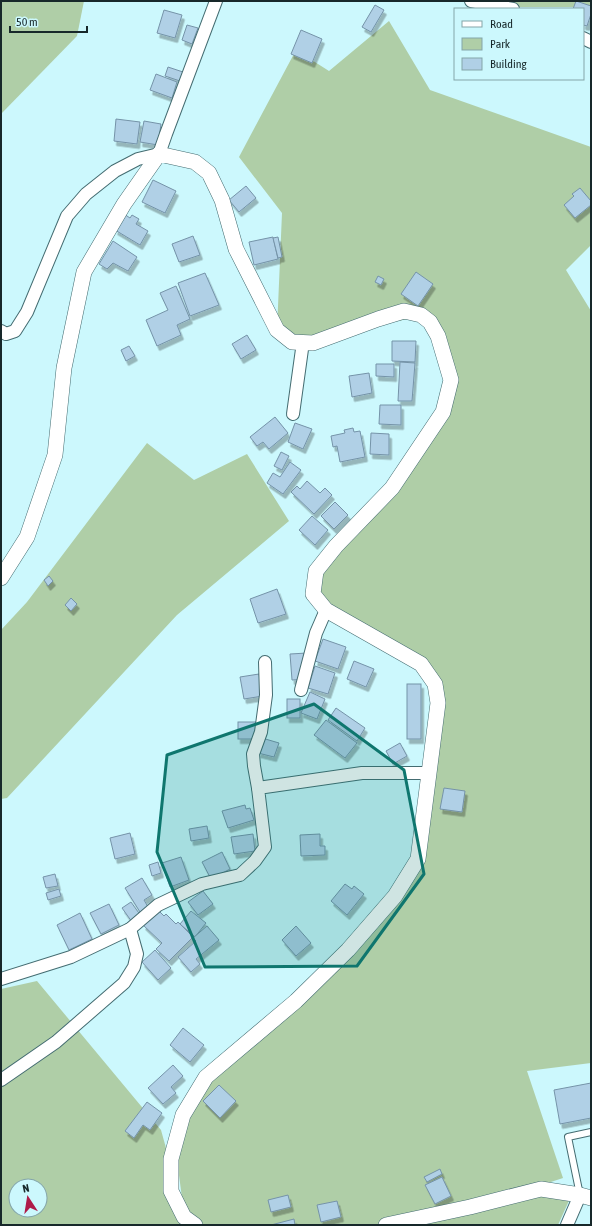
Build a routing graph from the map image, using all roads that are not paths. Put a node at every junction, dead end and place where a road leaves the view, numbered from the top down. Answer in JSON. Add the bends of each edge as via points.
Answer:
{"nodes":[{"id":1,"x":216,"y":1,"type":"edge"},
{"id":2,"x":471,"y":1,"type":"edge"},
{"id":3,"x":508,"y":8,"type":"edge"},
{"id":4,"x":159,"y":154,"type":"junction"},
{"id":5,"x":1,"y":331,"type":"edge"},
{"id":6,"x":303,"y":342,"type":"junction"},
{"id":7,"x":293,"y":414,"type":"dead end"},
{"id":8,"x":1,"y":578,"type":"edge"},
{"id":9,"x":326,"y":610,"type":"junction"},
{"id":10,"x":265,"y":662,"type":"dead end"},
{"id":11,"x":301,"y":690,"type":"dead end"},
{"id":12,"x":429,"y":773,"type":"junction"},
{"id":13,"x":258,"y":788,"type":"junction"},
{"id":14,"x":130,"y":929,"type":"junction"},
{"id":15,"x":1,"y":979,"type":"edge"},
{"id":16,"x":1,"y":1080,"type":"edge"},
{"id":17,"x":591,"y":1132,"type":"edge"},
{"id":18,"x":585,"y":1196,"type":"edge"},
{"id":19,"x":195,"y":1225,"type":"edge"},
{"id":20,"x":386,"y":1225,"type":"edge"},
{"id":21,"x":567,"y":1225,"type":"edge"}],
"edges":[{"from":1,"to":4,"type":"street"},
{"from":2,"to":3,"type":"street"},
{"from":4,"to":5,"type":"street","via":[[138,159],[115,171],[86,194],[67,216],[27,312],[16,331],[6,334]]},
{"from":4,"to":6,"type":"street","via":[[195,162],[208,173],[222,200],[236,249],[277,330],[292,342]]},
{"from":4,"to":8,"type":"street","via":[[124,204],[84,272],[64,368],[55,455],[27,537]]},
{"from":6,"to":7,"type":"street"},
{"from":6,"to":9,"type":"street","via":[[313,343],[404,311],[421,316],[430,322],[438,336],[451,380],[443,412],[392,488],[336,546],[316,571],[313,594]]},
{"from":9,"to":11,"type":"street","via":[[316,633]]},
{"from":9,"to":12,"type":"street","via":[[422,664],[435,684],[438,703]]},
{"from":10,"to":13,"type":"street","via":[[266,695],[261,732],[253,754]]},
{"from":12,"to":13,"type":"street","via":[[362,773]]},
{"from":12,"to":19,"type":"street","via":[[418,859],[395,896],[348,950],[296,1001],[206,1077],[183,1115],[171,1159],[171,1191],[184,1217]]},
{"from":13,"to":14,"type":"street","via":[[265,847],[255,861],[240,875],[202,884],[158,905]]},
{"from":14,"to":15,"type":"street","via":[[72,957]]},
{"from":14,"to":16,"type":"street","via":[[137,954],[134,967],[124,983],[56,1042]]},
{"from":17,"to":18,"type":"lane","via":[[568,1137]]},
{"from":18,"to":20,"type":"street","via":[[541,1189]]},
{"from":18,"to":21,"type":"street"}]}
